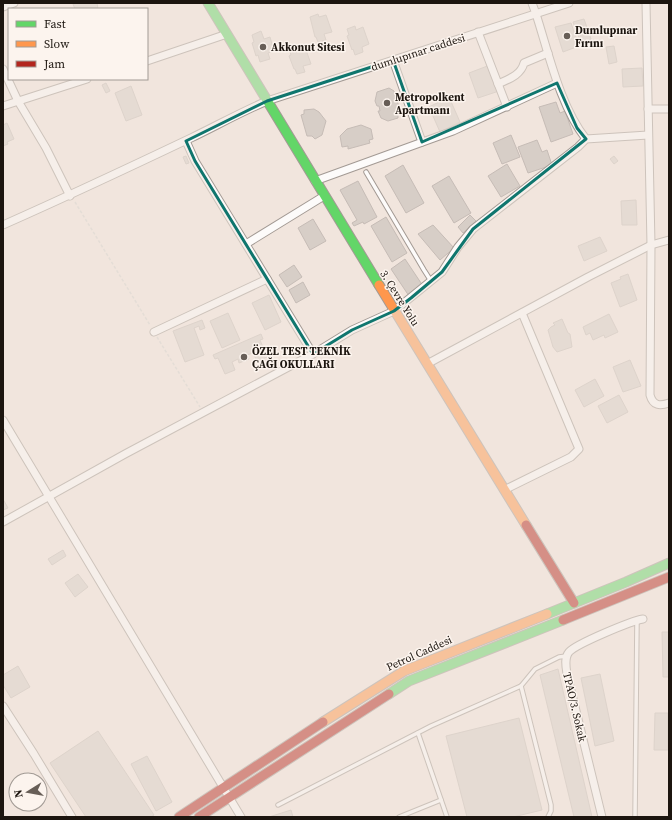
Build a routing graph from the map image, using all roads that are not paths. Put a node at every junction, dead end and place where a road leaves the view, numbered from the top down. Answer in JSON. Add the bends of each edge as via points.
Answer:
{"nodes":[{"id":1,"x":14,"y":3,"type":"edge"},
{"id":2,"x":208,"y":3,"type":"edge"},
{"id":3,"x":532,"y":3,"type":"edge"},
{"id":4,"x":569,"y":3,"type":"edge"},
{"id":5,"x":646,"y":3,"type":"edge"},
{"id":6,"x":3,"y":7,"type":"edge"},
{"id":7,"x":536,"y":14,"type":"junction"},
{"id":8,"x":478,"y":32,"type":"junction"},
{"id":9,"x":227,"y":34,"type":"junction"},
{"id":10,"x":548,"y":53,"type":"junction"},
{"id":11,"x":393,"y":60,"type":"junction"},
{"id":12,"x":148,"y":61,"type":"edge"},
{"id":13,"x":3,"y":69,"type":"edge"},
{"id":14,"x":8,"y":80,"type":"edge"},
{"id":15,"x":8,"y":80,"type":"edge"},
{"id":16,"x":84,"y":80,"type":"edge"},
{"id":17,"x":557,"y":83,"type":"junction"},
{"id":18,"x":498,"y":84,"type":"junction"},
{"id":19,"x":18,"y":101,"type":"junction"},
{"id":20,"x":267,"y":102,"type":"junction"},
{"id":21,"x":3,"y":106,"type":"edge"},
{"id":22,"x":507,"y":107,"type":"junction"},
{"id":23,"x":648,"y":109,"type":"junction"},
{"id":24,"x":669,"y":109,"type":"edge"},
{"id":25,"x":648,"y":134,"type":"junction"},
{"id":26,"x":586,"y":139,"type":"junction"},
{"id":27,"x":186,"y":141,"type":"junction"},
{"id":28,"x":422,"y":142,"type":"junction"},
{"id":29,"x":366,"y":172,"type":"dead end"},
{"id":30,"x":315,"y":181,"type":"junction"},
{"id":31,"x":70,"y":196,"type":"junction"},
{"id":32,"x":324,"y":196,"type":"junction"},
{"id":33,"x":3,"y":225,"type":"edge"},
{"id":34,"x":669,"y":240,"type":"edge"},
{"id":35,"x":246,"y":244,"type":"junction"},
{"id":36,"x":651,"y":245,"type":"junction"},
{"id":37,"x":267,"y":279,"type":"junction"},
{"id":38,"x":431,"y":281,"type":"junction"},
{"id":39,"x":394,"y":311,"type":"junction"},
{"id":40,"x":522,"y":313,"type":"junction"},
{"id":41,"x":154,"y":332,"type":"road end"},
{"id":42,"x":313,"y":354,"type":"junction"},
{"id":43,"x":427,"y":364,"type":"junction"},
{"id":44,"x":669,"y":403,"type":"edge"},
{"id":45,"x":3,"y":420,"type":"edge"},
{"id":46,"x":504,"y":490,"type":"junction"},
{"id":47,"x":49,"y":496,"type":"junction"},
{"id":48,"x":3,"y":522,"type":"edge"},
{"id":49,"x":669,"y":563,"type":"edge"},
{"id":50,"x":669,"y":577,"type":"edge"},
{"id":51,"x":574,"y":603,"type":"junction"},
{"id":52,"x":640,"y":619,"type":"joint"},
{"id":53,"x":567,"y":656,"type":"junction"},
{"id":54,"x":521,"y":686,"type":"junction"},
{"id":55,"x":3,"y":706,"type":"edge"},
{"id":56,"x":418,"y":733,"type":"junction"},
{"id":57,"x":224,"y":787,"type":"junction"},
{"id":58,"x":230,"y":796,"type":"junction"},
{"id":59,"x":441,"y":800,"type":"junction"},
{"id":60,"x":278,"y":805,"type":"dead end"},
{"id":61,"x":72,"y":817,"type":"edge"},
{"id":62,"x":179,"y":817,"type":"edge"},
{"id":63,"x":199,"y":817,"type":"edge"},
{"id":64,"x":241,"y":817,"type":"edge"},
{"id":65,"x":399,"y":817,"type":"edge"},
{"id":66,"x":447,"y":817,"type":"edge"},
{"id":67,"x":548,"y":817,"type":"edge"},
{"id":68,"x":602,"y":817,"type":"edge"},
{"id":69,"x":635,"y":817,"type":"edge"}],
"edges":[{"from":1,"to":6,"type":"street"},
{"from":2,"to":9,"type":"main road","name":"3. Çevre Yolu"},
{"from":3,"to":7,"type":"street"},
{"from":4,"to":7,"type":"street","name":"dumlupınar caddesi"},
{"from":5,"to":23,"type":"street"},
{"from":7,"to":8,"type":"street","name":"dumlupınar caddesi"},
{"from":7,"to":10,"type":"street"},
{"from":8,"to":11,"type":"street","name":"dumlupınar caddesi"},
{"from":8,"to":18,"type":"street"},
{"from":9,"to":12,"type":"street"},
{"from":9,"to":20,"type":"main road","name":"3. Çevre Yolu"},
{"from":10,"to":17,"type":"street"},
{"from":10,"to":18,"type":"street","via":[[524,63],[522,69],[512,78]]},
{"from":11,"to":20,"type":"street","name":"dumlupınar caddesi"},
{"from":11,"to":28,"type":"street"},
{"from":13,"to":14,"type":"street"},
{"from":15,"to":19,"type":"street"},
{"from":16,"to":19,"type":"street"},
{"from":17,"to":22,"type":"street"},
{"from":17,"to":26,"type":"street","via":[[577,128]]},
{"from":18,"to":22,"type":"street"},
{"from":19,"to":21,"type":"street"},
{"from":19,"to":31,"type":"street"},
{"from":20,"to":27,"type":"street","name":"dumlupınar caddesi"},
{"from":20,"to":30,"type":"main road","name":"3. Çevre Yolu"},
{"from":22,"to":28,"type":"street"},
{"from":23,"to":24,"type":"street"},
{"from":23,"to":25,"type":"street"},
{"from":25,"to":26,"type":"street"},
{"from":25,"to":36,"type":"street"},
{"from":26,"to":38,"type":"street","via":[[473,229],[442,272]]},
{"from":27,"to":31,"type":"street","name":"dumlupınar caddesi"},
{"from":27,"to":35,"type":"street","via":[[195,161]]},
{"from":28,"to":30,"type":"street"},
{"from":29,"to":38,"type":"lane"},
{"from":30,"to":32,"type":"main road","name":"3. Çevre Yolu"},
{"from":31,"to":33,"type":"street","name":"dumlupınar caddesi"},
{"from":32,"to":35,"type":"street"},
{"from":32,"to":39,"type":"main road","name":"3. Çevre Yolu"},
{"from":34,"to":36,"type":"street"},
{"from":35,"to":37,"type":"street"},
{"from":36,"to":40,"type":"street"},
{"from":36,"to":44,"type":"street","via":[[650,395],[657,405]]},
{"from":37,"to":41,"type":"street"},
{"from":37,"to":42,"type":"street"},
{"from":38,"to":39,"type":"street"},
{"from":39,"to":42,"type":"street","via":[[352,330]]},
{"from":39,"to":43,"type":"main road","name":"3. Çevre Yolu"},
{"from":40,"to":43,"type":"street"},
{"from":40,"to":46,"type":"street","via":[[579,449],[571,457]]},
{"from":42,"to":47,"type":"street"},
{"from":43,"to":46,"type":"main road","name":"3. Çevre Yolu"},
{"from":45,"to":47,"type":"street"},
{"from":46,"to":51,"type":"main road","name":"3. Çevre Yolu"},
{"from":47,"to":48,"type":"street"},
{"from":47,"to":57,"type":"street"},
{"from":49,"to":51,"type":"main road","name":"Petrol Caddesi"},
{"from":50,"to":58,"type":"main road","name":"Petrol Caddesi","via":[[409,681]]},
{"from":51,"to":57,"type":"main road","name":"Petrol Caddesi","via":[[404,671]]},
{"from":52,"to":53,"type":"street","name":"TPAO/3. Sokak","via":[[577,647]]},
{"from":52,"to":69,"type":"lane"},
{"from":53,"to":54,"type":"lane","via":[[559,657],[535,669]]},
{"from":53,"to":68,"type":"street","name":"TPAO/3. Sokak","via":[[567,674]]},
{"from":54,"to":56,"type":"lane"},
{"from":54,"to":67,"type":"lane","via":[[551,805]]},
{"from":55,"to":61,"type":"street"},
{"from":56,"to":59,"type":"lane"},
{"from":56,"to":60,"type":"lane"},
{"from":57,"to":58,"type":"street"},
{"from":57,"to":62,"type":"main road","name":"Petrol Caddesi"},
{"from":58,"to":63,"type":"main road","name":"Petrol Caddesi"},
{"from":58,"to":64,"type":"street"},
{"from":59,"to":65,"type":"lane"},
{"from":59,"to":66,"type":"lane"}]}
